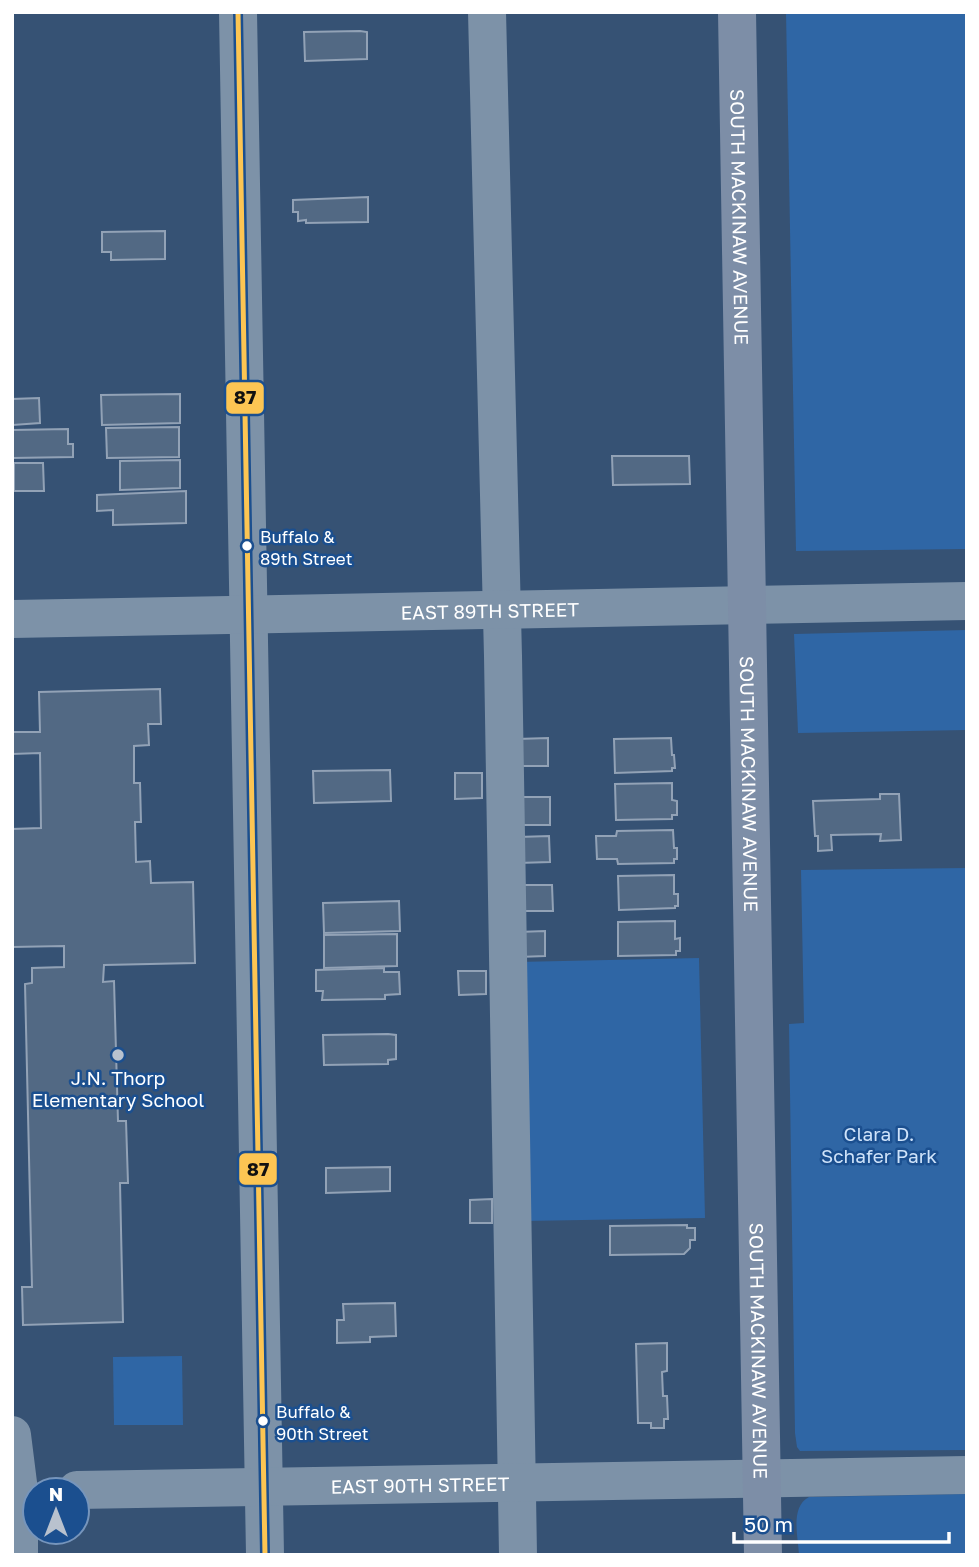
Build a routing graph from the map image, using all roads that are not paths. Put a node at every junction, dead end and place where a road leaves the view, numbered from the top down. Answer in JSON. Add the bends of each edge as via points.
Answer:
{"nodes":[{"id":1,"x":238,"y":12,"type":"edge"},
{"id":2,"x":487,"y":12,"type":"edge"},
{"id":3,"x":737,"y":12,"type":"edge"},
{"id":4,"x":967,"y":601,"type":"edge"},
{"id":5,"x":747,"y":605,"type":"junction"},
{"id":6,"x":502,"y":610,"type":"junction"},
{"id":7,"x":249,"y":615,"type":"junction"},
{"id":8,"x":12,"y":620,"type":"edge"},
{"id":9,"x":12,"y":1435,"type":"edge"},
{"id":10,"x":967,"y":1475,"type":"edge"},
{"id":11,"x":762,"y":1479,"type":"junction"},
{"id":12,"x":516,"y":1483,"type":"junction"},
{"id":13,"x":21,"y":1485,"type":"edge"},
{"id":14,"x":263,"y":1487,"type":"junction"},
{"id":15,"x":91,"y":1490,"type":"edge"},
{"id":16,"x":21,"y":1512,"type":"edge"},
{"id":17,"x":19,"y":1555,"type":"edge"},
{"id":18,"x":265,"y":1555,"type":"edge"},
{"id":19,"x":518,"y":1555,"type":"edge"},
{"id":20,"x":763,"y":1555,"type":"edge"}],
"edges":[{"from":1,"to":7,"type":"street"},
{"from":2,"to":6,"type":"street"},
{"from":3,"to":5,"type":"main road","name":"SOUTH MACKINAW AVENUE"},
{"from":4,"to":5,"type":"street","name":"EAST 89TH STREET"},
{"from":5,"to":6,"type":"street","name":"EAST 89TH STREET"},
{"from":5,"to":11,"type":"main road","name":"SOUTH MACKINAW AVENUE"},
{"from":6,"to":7,"type":"street","name":"EAST 89TH STREET"},
{"from":6,"to":12,"type":"street"},
{"from":7,"to":8,"type":"street","name":"EAST 89TH STREET"},
{"from":7,"to":14,"type":"street"},
{"from":9,"to":13,"type":"street"},
{"from":10,"to":11,"type":"street","name":"EAST 90TH STREET"},
{"from":11,"to":12,"type":"street","name":"EAST 90TH STREET"},
{"from":11,"to":20,"type":"main road","name":"SOUTH MACKINAW AVENUE"},
{"from":12,"to":14,"type":"street","name":"EAST 90TH STREET"},
{"from":12,"to":19,"type":"street"},
{"from":14,"to":15,"type":"street","name":"EAST 90TH STREET"},
{"from":14,"to":18,"type":"street"},
{"from":16,"to":17,"type":"street"}]}
